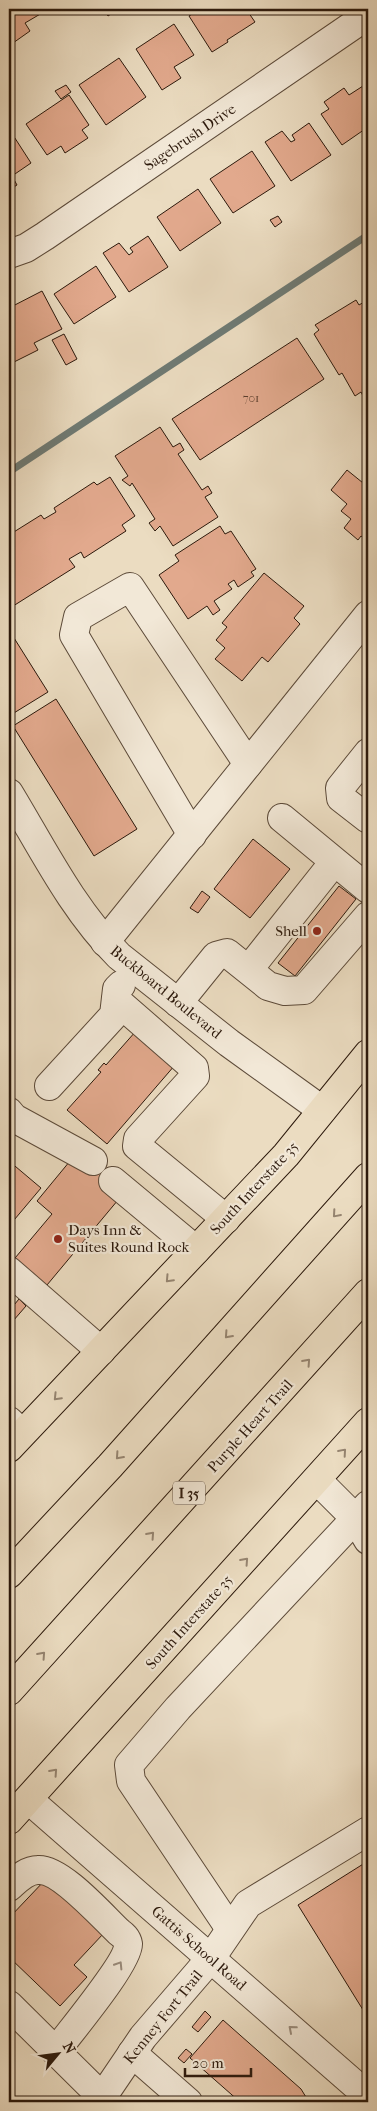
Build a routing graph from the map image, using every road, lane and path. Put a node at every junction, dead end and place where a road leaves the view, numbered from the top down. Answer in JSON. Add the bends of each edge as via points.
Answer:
{"nodes":[{"id":1,"x":368,"y":15,"type":"edge"},
{"id":2,"x":9,"y":254,"type":"edge"},
{"id":3,"x":368,"y":615,"type":"edge"},
{"id":4,"x":368,"y":753,"type":"edge"},
{"id":5,"x":248,"y":764,"type":"junction"},
{"id":6,"x":9,"y":793,"type":"edge"},
{"id":7,"x":282,"y":818,"type":"dead end"},
{"id":8,"x":368,"y":819,"type":"edge"},
{"id":9,"x":192,"y":835,"type":"junction"},
{"id":10,"x":334,"y":862,"type":"junction"},
{"id":11,"x":368,"y":890,"type":"edge"},
{"id":12,"x":368,"y":916,"type":"edge"},
{"id":13,"x":105,"y":942,"type":"junction"},
{"id":14,"x":133,"y":967,"type":"junction"},
{"id":15,"x":249,"y":969,"type":"junction"},
{"id":16,"x":116,"y":1000,"type":"junction"},
{"id":17,"x":178,"y":1003,"type":"junction"},
{"id":18,"x":368,"y":1054,"type":"edge"},
{"id":19,"x":49,"y":1086,"type":"dead end"},
{"id":20,"x":322,"y":1110,"type":"junction"},
{"id":21,"x":9,"y":1112,"type":"edge"},
{"id":22,"x":93,"y":1161,"type":"dead end"},
{"id":23,"x":368,"y":1177,"type":"edge"},
{"id":24,"x":113,"y":1180,"type":"dead end"},
{"id":25,"x":226,"y":1218,"type":"junction"},
{"id":26,"x":196,"y":1250,"type":"junction"},
{"id":27,"x":9,"y":1270,"type":"edge"},
{"id":28,"x":368,"y":1293,"type":"edge"},
{"id":29,"x":101,"y":1351,"type":"junction"},
{"id":30,"x":368,"y":1422,"type":"edge"},
{"id":31,"x":13,"y":1434,"type":"edge"},
{"id":32,"x":318,"y":1480,"type":"junction"},
{"id":33,"x":364,"y":1521,"type":"edge"},
{"id":34,"x":9,"y":1574,"type":"edge"},
{"id":35,"x":9,"y":1691,"type":"edge"},
{"id":36,"x":29,"y":1800,"type":"junction"},
{"id":37,"x":9,"y":1820,"type":"edge"},
{"id":38,"x":368,"y":1831,"type":"edge"},
{"id":39,"x":9,"y":1888,"type":"edge"},
{"id":40,"x":230,"y":1929,"type":"junction"},
{"id":41,"x":211,"y":1958,"type":"junction"},
{"id":42,"x":9,"y":2005,"type":"edge"},
{"id":43,"x":56,"y":2051,"type":"junction"},
{"id":44,"x":132,"y":2053,"type":"junction"},
{"id":45,"x":368,"y":2096,"type":"edge"},
{"id":46,"x":101,"y":2100,"type":"edge"},
{"id":47,"x":188,"y":2102,"type":"edge"}],
"edges":[{"from":1,"to":2,"type":"street","name":"Sagebrush Drive","via":[[45,236]]},
{"from":3,"to":5,"type":"street"},
{"from":4,"to":8,"type":"street","via":[[340,788],[341,798]]},
{"from":5,"to":9,"type":"street"},
{"from":5,"to":9,"type":"street","via":[[130,586],[78,617],[74,635]]},
{"from":6,"to":13,"type":"street","name":"Buckboard Boulevard","via":[[69,895]]},
{"from":7,"to":10,"type":"street"},
{"from":9,"to":13,"type":"street"},
{"from":10,"to":11,"type":"street"},
{"from":10,"to":15,"type":"street"},
{"from":12,"to":15,"type":"street","via":[[304,990],[285,991],[268,986]]},
{"from":13,"to":14,"type":"street","name":"Buckboard Boulevard"},
{"from":14,"to":16,"type":"street","via":[[117,989]]},
{"from":14,"to":17,"type":"street","name":"Buckboard Boulevard"},
{"from":15,"to":17,"type":"street","via":[[228,953],[216,956]]},
{"from":16,"to":19,"type":"street","via":[[114,1015]]},
{"from":16,"to":25,"type":"street","via":[[196,1072],[138,1139],[137,1146]]},
{"from":17,"to":20,"type":"street","name":"Buckboard Boulevard"},
{"from":18,"to":20,"type":"main road","name":"South Interstate 35"},
{"from":20,"to":25,"type":"main road","name":"South Interstate 35","via":[[286,1155]]},
{"from":21,"to":22,"type":"street","via":[[14,1118]]},
{"from":23,"to":34,"type":"main road","one_way":true,"via":[[124,1451]]},
{"from":24,"to":26,"type":"street"},
{"from":25,"to":26,"type":"main road","name":"South Interstate 35"},
{"from":26,"to":29,"type":"main road","name":"South Interstate 35","one_way":true},
{"from":27,"to":29,"type":"street"},
{"from":35,"to":28,"type":"main road","name":"Purple Heart Trail","number":"I 35","one_way":true},
{"from":29,"to":31,"type":"main road","name":"South Interstate 35","one_way":true},
{"from":32,"to":30,"type":"main road","name":"South Interstate 35","one_way":true},
{"from":32,"to":33,"type":"street"},
{"from":36,"to":32,"type":"main road","name":"South Interstate 35","one_way":true},
{"from":33,"to":40,"type":"street","via":[[178,1708],[129,1765],[131,1781]]},
{"from":36,"to":37,"type":"main road","name":"South Interstate 35"},
{"from":36,"to":41,"type":"street","name":"Gattis School Road"},
{"from":38,"to":40,"type":"street","name":"Kenney Fort Trail","via":[[248,1904]]},
{"from":43,"to":39,"type":"street","one_way":true,"via":[[102,1990],[126,1951],[126,1938],[51,1872],[31,1871]]},
{"from":40,"to":41,"type":"street","name":"Kenney Fort Trail"},
{"from":41,"to":44,"type":"street","name":"Kenney Fort Trail"},
{"from":45,"to":41,"type":"street","name":"Gattis School Road","one_way":true},
{"from":42,"to":43,"type":"street"},
{"from":43,"to":46,"type":"street"},
{"from":44,"to":46,"type":"street","name":"Kenney Fort Trail"},
{"from":44,"to":47,"type":"street"}]}
